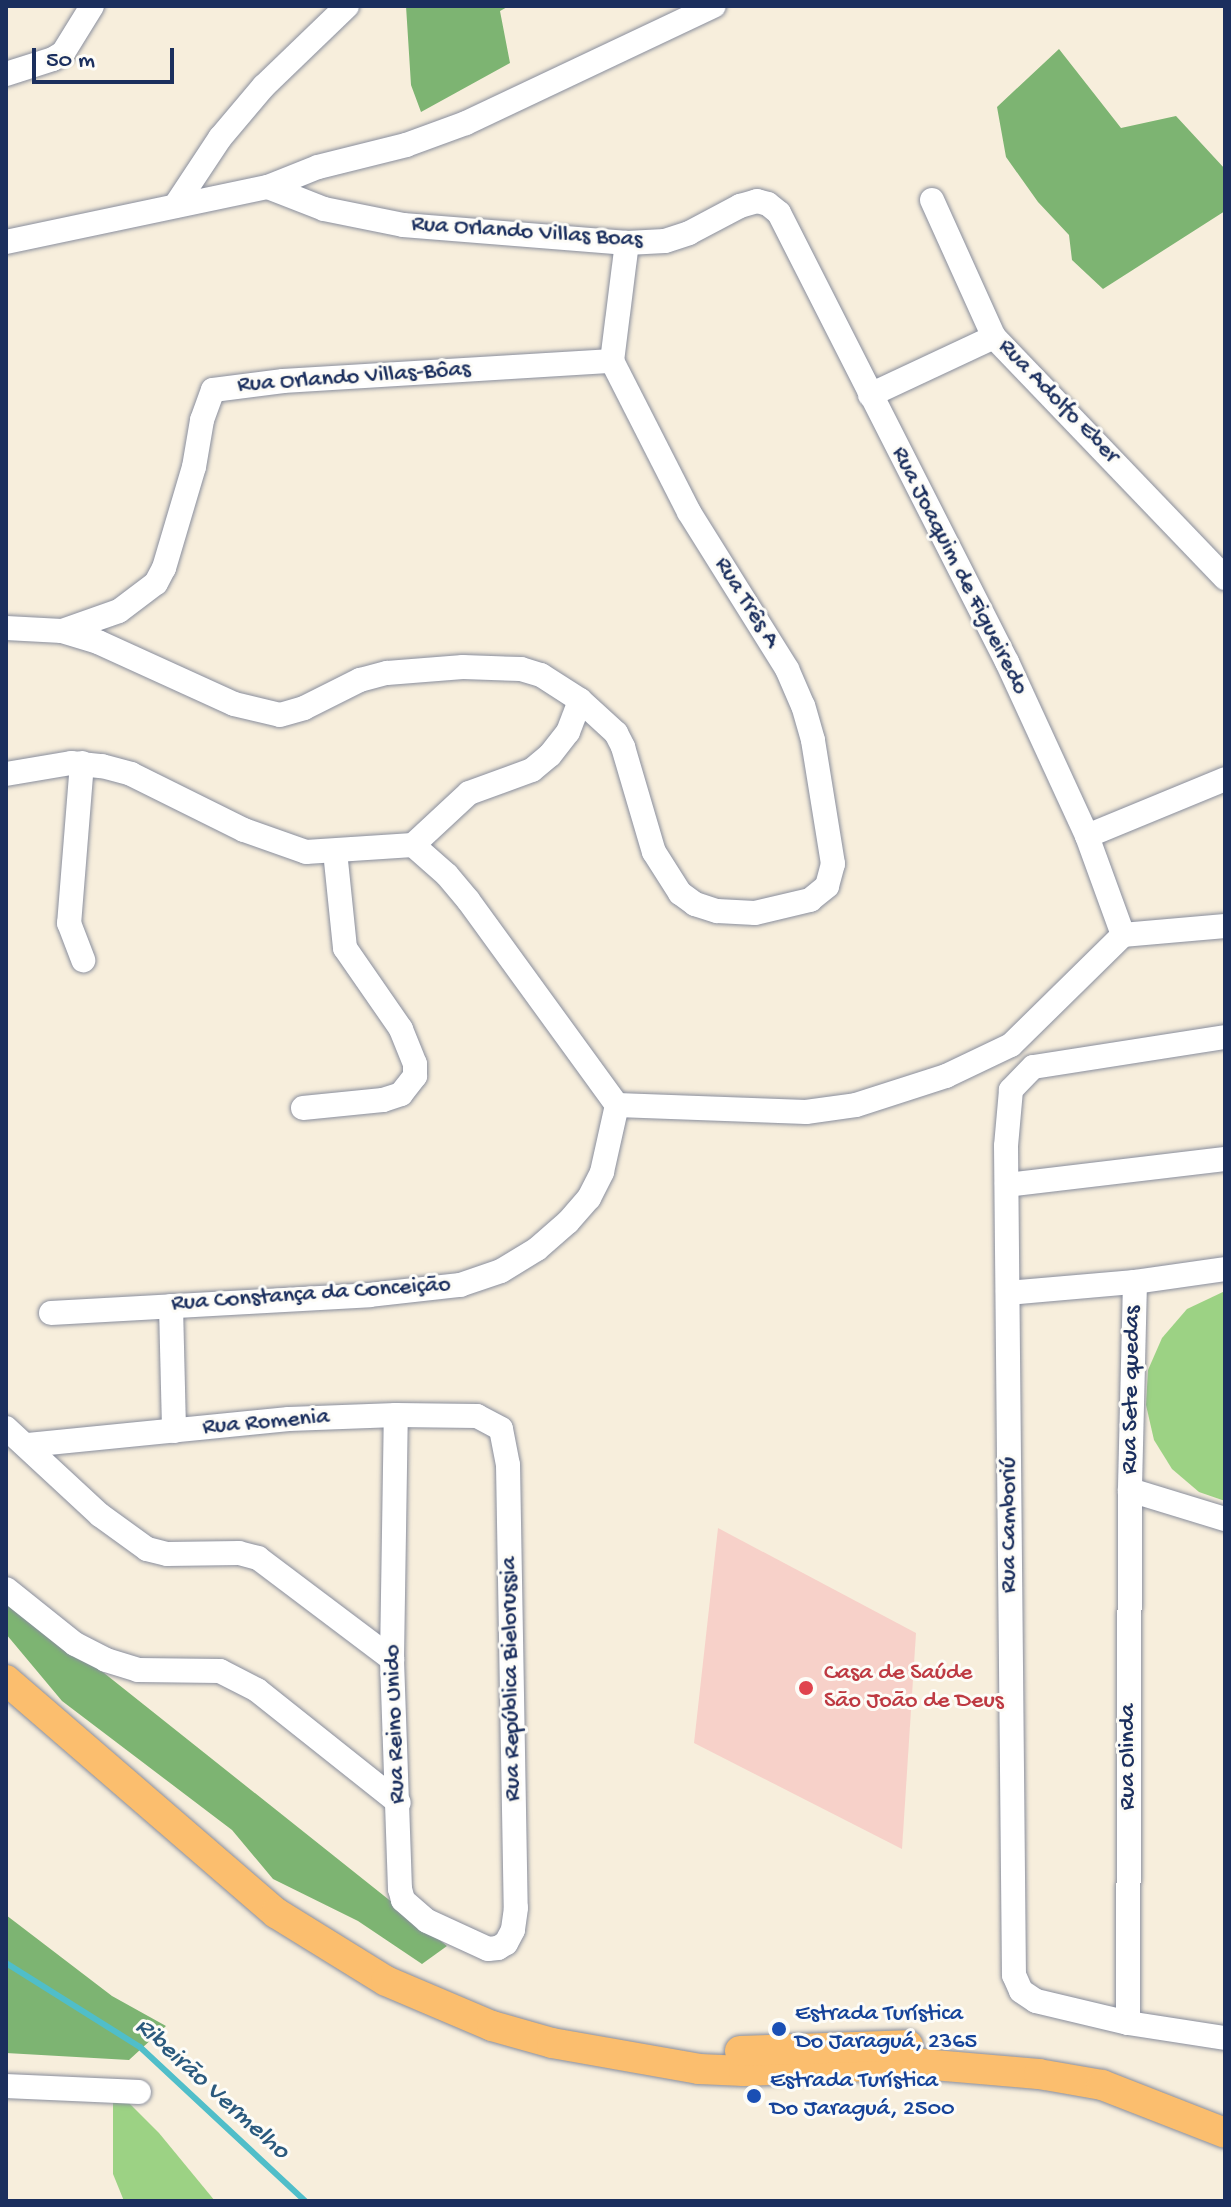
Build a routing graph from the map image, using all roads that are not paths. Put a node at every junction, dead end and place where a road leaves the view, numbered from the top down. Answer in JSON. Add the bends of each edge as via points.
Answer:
{"nodes":[{"id":1,"x":92,"y":6,"type":"edge"},
{"id":2,"x":347,"y":6,"type":"edge"},
{"id":3,"x":714,"y":6,"type":"edge"},
{"id":4,"x":6,"y":74,"type":"edge"},
{"id":5,"x":268,"y":187,"type":"junction"},
{"id":6,"x":932,"y":200,"type":"dead end"},
{"id":7,"x":175,"y":206,"type":"junction"},
{"id":8,"x":779,"y":213,"type":"joint"},
{"id":9,"x":6,"y":242,"type":"edge"},
{"id":10,"x":627,"y":243,"type":"junction"},
{"id":11,"x":994,"y":337,"type":"junction"},
{"id":12,"x":612,"y":361,"type":"junction"},
{"id":13,"x":870,"y":395,"type":"junction"},
{"id":14,"x":1225,"y":578,"type":"edge"},
{"id":15,"x":6,"y":628,"type":"edge"},
{"id":16,"x":62,"y":631,"type":"junction"},
{"id":17,"x":580,"y":700,"type":"junction"},
{"id":18,"x":82,"y":763,"type":"junction"},
{"id":19,"x":6,"y":774,"type":"edge"},
{"id":20,"x":1225,"y":779,"type":"edge"},
{"id":21,"x":1087,"y":836,"type":"junction"},
{"id":22,"x":413,"y":845,"type":"junction"},
{"id":23,"x":335,"y":852,"type":"junction"},
{"id":24,"x":1225,"y":926,"type":"edge"},
{"id":25,"x":1123,"y":935,"type":"junction"},
{"id":26,"x":83,"y":960,"type":"dead end"},
{"id":27,"x":1225,"y":1037,"type":"edge"},
{"id":28,"x":617,"y":1105,"type":"junction"},
{"id":29,"x":303,"y":1108,"type":"dead end"},
{"id":30,"x":1225,"y":1159,"type":"edge"},
{"id":31,"x":1007,"y":1185,"type":"junction"},
{"id":32,"x":1225,"y":1269,"type":"edge"},
{"id":33,"x":1135,"y":1282,"type":"junction"},
{"id":34,"x":1008,"y":1293,"type":"junction"},
{"id":35,"x":171,"y":1306,"type":"junction"},
{"id":36,"x":51,"y":1313,"type":"dead end"},
{"id":37,"x":396,"y":1415,"type":"junction"},
{"id":38,"x":6,"y":1428,"type":"edge"},
{"id":39,"x":501,"y":1429,"type":"joint"},
{"id":40,"x":174,"y":1431,"type":"junction"},
{"id":41,"x":28,"y":1445,"type":"junction"},
{"id":42,"x":1130,"y":1490,"type":"junction"},
{"id":43,"x":1225,"y":1519,"type":"edge"},
{"id":44,"x":6,"y":1589,"type":"edge"},
{"id":45,"x":392,"y":1659,"type":"junction"},
{"id":46,"x":6,"y":1680,"type":"edge"},
{"id":47,"x":399,"y":1803,"type":"junction"},
{"id":48,"x":260,"y":1896,"type":"junction"},
{"id":49,"x":513,"y":1930,"type":"joint"},
{"id":50,"x":1128,"y":2023,"type":"junction"},
{"id":51,"x":1225,"y":2038,"type":"edge"},
{"id":52,"x":6,"y":2086,"type":"edge"},
{"id":53,"x":139,"y":2092,"type":"dead end"},
{"id":54,"x":1225,"y":2111,"type":"edge"},
{"id":55,"x":1225,"y":2133,"type":"edge"}],
"edges":[{"from":1,"to":4,"type":"street","via":[[63,53]]},
{"from":2,"to":7,"type":"street","via":[[264,86],[220,138]]},
{"from":3,"to":5,"type":"street","via":[[466,123]]},
{"from":5,"to":7,"type":"street"},
{"from":5,"to":10,"type":"street","name":"Rua Orlando Villas Boas","via":[[324,209],[403,225]]},
{"from":6,"to":11,"type":"street","name":"Rua Adolfo Eber"},
{"from":7,"to":9,"type":"street"},
{"from":8,"to":10,"type":"street","name":"Rua Orlando Villas Boas","via":[[757,201],[665,241]]},
{"from":8,"to":13,"type":"street","name":"Rua Joaquim de Figueiredo"},
{"from":10,"to":12,"type":"street"},
{"from":11,"to":13,"type":"street"},
{"from":11,"to":14,"type":"street","name":"Rua Adolfo Eber"},
{"from":12,"to":16,"type":"street","name":"Rua Orlando Villas-Bôas","via":[[213,390],[156,583],[119,611]]},
{"from":12,"to":17,"type":"street","name":"Rua Três A","via":[[689,512],[787,669],[813,740],[833,864],[827,886],[810,900],[755,913],[695,904],[667,876],[654,852],[616,733]]},
{"from":13,"to":21,"type":"street","name":"Rua Joaquim de Figueiredo","via":[[1007,662]]},
{"from":15,"to":16,"type":"street"},
{"from":16,"to":17,"type":"street","via":[[262,713],[280,715],[304,708],[360,680],[387,673],[463,667],[521,669]]},
{"from":17,"to":22,"type":"street","via":[[568,732],[550,755],[532,770],[469,793]]},
{"from":18,"to":19,"type":"street"},
{"from":18,"to":23,"type":"street","via":[[131,774],[281,845]]},
{"from":18,"to":26,"type":"street","via":[[69,923]]},
{"from":20,"to":21,"type":"street"},
{"from":21,"to":25,"type":"street","name":"Rua Joaquim de Figueiredo"},
{"from":22,"to":23,"type":"street"},
{"from":22,"to":28,"type":"street","via":[[468,900]]},
{"from":23,"to":29,"type":"street","via":[[345,948],[401,1029],[415,1076],[401,1094],[383,1100]]},
{"from":24,"to":25,"type":"street"},
{"from":25,"to":28,"type":"street","via":[[1011,1045],[946,1076],[856,1105],[806,1112]]},
{"from":27,"to":31,"type":"street","name":"Rua Camboriú","via":[[1033,1067],[1011,1090]]},
{"from":28,"to":35,"type":"street","name":"Rua Constança da Conceição","via":[[602,1172],[589,1198],[537,1249],[501,1271],[430,1289]]},
{"from":30,"to":31,"type":"street"},
{"from":31,"to":34,"type":"street","name":"Rua Camboriú"},
{"from":32,"to":33,"type":"street","name":"Rua Sete quedas"},
{"from":33,"to":34,"type":"street"},
{"from":33,"to":42,"type":"street","name":"Rua Sete quedas"},
{"from":34,"to":50,"type":"street","name":"Rua Camboriú","via":[[1014,1975],[1021,1991],[1036,2001]]},
{"from":35,"to":36,"type":"street","name":"Rua Constança da Conceição"},
{"from":35,"to":40,"type":"street"},
{"from":37,"to":39,"type":"street","name":"Rua Romenia","via":[[477,1416]]},
{"from":37,"to":40,"type":"street","name":"Rua Romenia"},
{"from":37,"to":45,"type":"street","name":"Rua Reino Unido"},
{"from":38,"to":41,"type":"street"},
{"from":39,"to":49,"type":"street","name":"Rua República Bielorussia","via":[[508,1465]]},
{"from":40,"to":41,"type":"street","name":"Rua Romenia"},
{"from":41,"to":45,"type":"street","via":[[100,1515],[147,1549],[258,1558]]},
{"from":42,"to":43,"type":"street","name":"Rua Sete quedas"},
{"from":42,"to":50,"type":"street","name":"Rua Olinda"},
{"from":44,"to":47,"type":"street","via":[[75,1644],[106,1660],[138,1670],[220,1671],[257,1690]]},
{"from":45,"to":47,"type":"street","name":"Rua Reino Unido"},
{"from":46,"to":48,"type":"main road"},
{"from":47,"to":49,"type":"street","name":"Rua Reino Unido","via":[[403,1900],[413,1911],[488,1949],[506,1943]]},
{"from":48,"to":54,"type":"main road","via":[[387,1964],[474,2002],[584,2036],[697,2051],[922,2045],[990,2049],[1127,2075]]},
{"from":48,"to":55,"type":"main road","via":[[303,1932],[386,1981],[492,2026],[552,2043],[699,2069],[922,2064],[1039,2074],[1102,2085]]},
{"from":50,"to":51,"type":"street"},
{"from":52,"to":53,"type":"street"}]}
